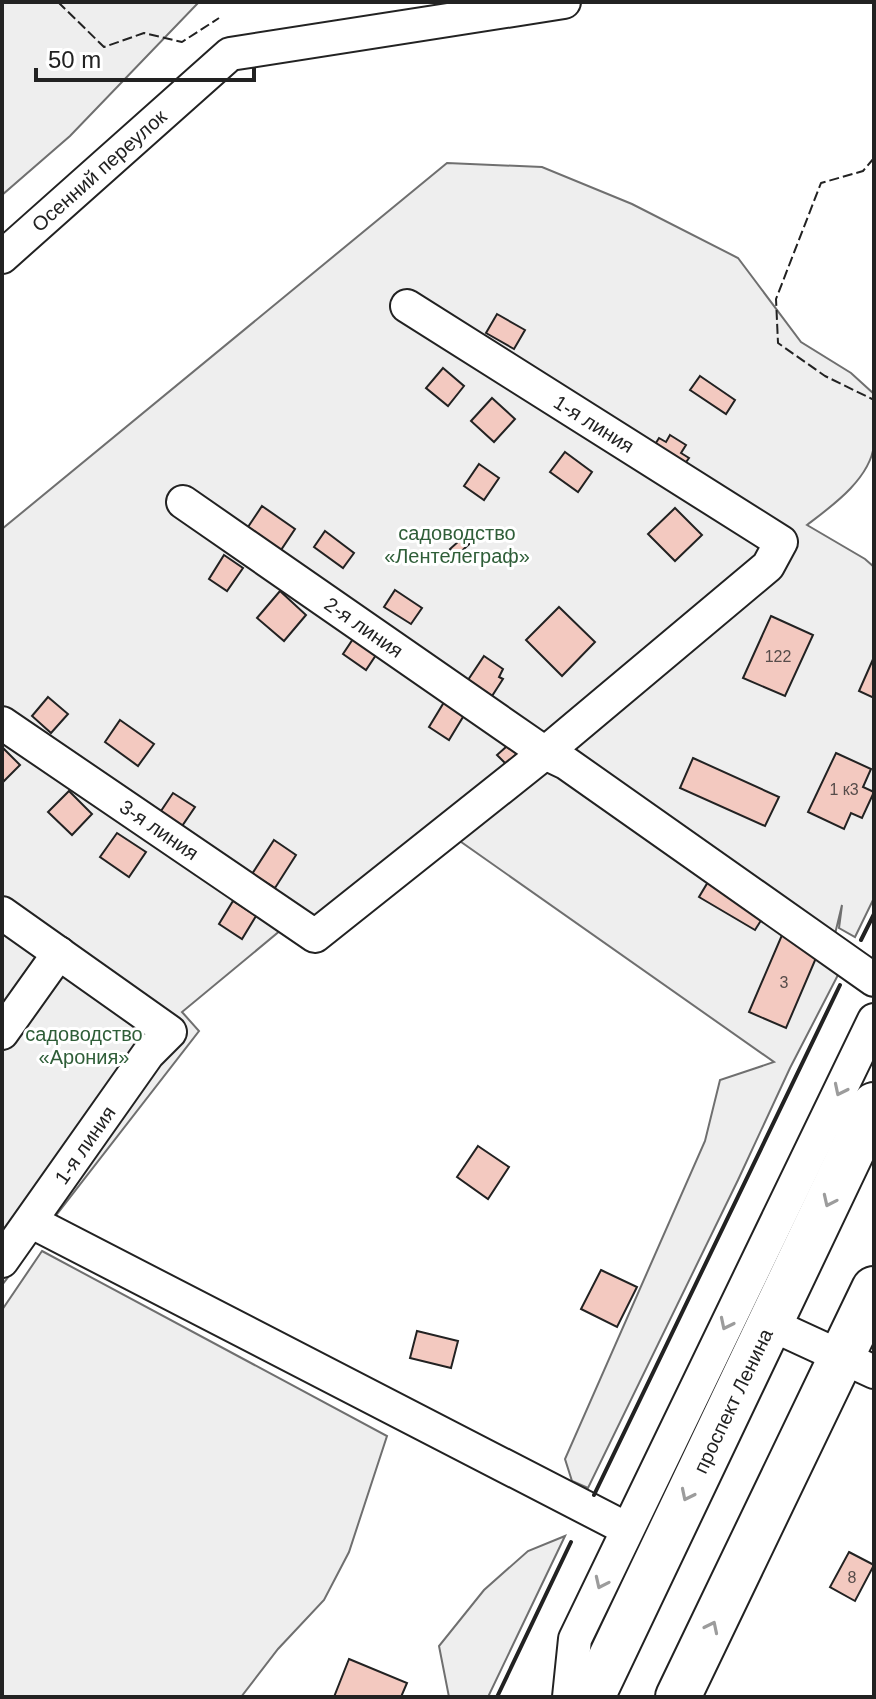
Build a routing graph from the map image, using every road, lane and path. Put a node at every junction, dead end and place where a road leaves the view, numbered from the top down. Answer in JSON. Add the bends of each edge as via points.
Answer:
{"nodes":[{"id":1,"x":564,"y":2,"type":"edge"},
{"id":2,"x":2,"y":257,"type":"edge"},
{"id":3,"x":407,"y":306,"type":"dead end"},
{"id":4,"x":183,"y":502,"type":"dead end"},
{"id":5,"x":2,"y":723,"type":"edge"},
{"id":6,"x":545,"y":753,"type":"junction"},
{"id":7,"x":2,"y":913,"type":"edge"},
{"id":8,"x":59,"y":953,"type":"junction"},
{"id":9,"x":874,"y":980,"type":"edge"},
{"id":10,"x":874,"y":1020,"type":"edge"},
{"id":11,"x":2,"y":1033,"type":"edge"},
{"id":12,"x":874,"y":1105,"type":"edge"},
{"id":13,"x":32,"y":1222,"type":"junction"},
{"id":14,"x":2,"y":1261,"type":"edge"},
{"id":15,"x":874,"y":1289,"type":"edge"},
{"id":16,"x":770,"y":1324,"type":"junction"},
{"id":17,"x":858,"y":1366,"type":"edge"},
{"id":18,"x":627,"y":1529,"type":"junction"},
{"id":19,"x":569,"y":1697,"type":"edge"},
{"id":20,"x":592,"y":1697,"type":"edge"},
{"id":21,"x":678,"y":1697,"type":"edge"}],
"edges":[{"from":1,"to":2,"type":"street","name":"Осенний переулок","via":[[230,54]]},
{"from":3,"to":6,"type":"street","name":"1-я линия","via":[[781,542],[768,566]]},
{"from":4,"to":6,"type":"street","name":"2-я линия"},
{"from":5,"to":6,"type":"street","name":"3-я линия","via":[[315,936]]},
{"from":6,"to":9,"type":"street","name":"2-я линия"},
{"from":7,"to":8,"type":"street"},
{"from":8,"to":11,"type":"street"},
{"from":8,"to":13,"type":"street","name":"1-я линия","via":[[170,1032],[148,1054]]},
{"from":10,"to":18,"type":"street","one_way":true},
{"from":12,"to":16,"type":"highway","name":"проспект Ленина","one_way":true},
{"from":13,"to":14,"type":"street","name":"1-я линия"},
{"from":13,"to":18,"type":"street"},
{"from":15,"to":17,"type":"highway"},
{"from":16,"to":17,"type":"street"},
{"from":16,"to":20,"type":"highway","name":"проспект Ленина","one_way":true},
{"from":21,"to":17,"type":"highway","one_way":true},
{"from":18,"to":19,"type":"street","one_way":true,"via":[[575,1639]]}]}
